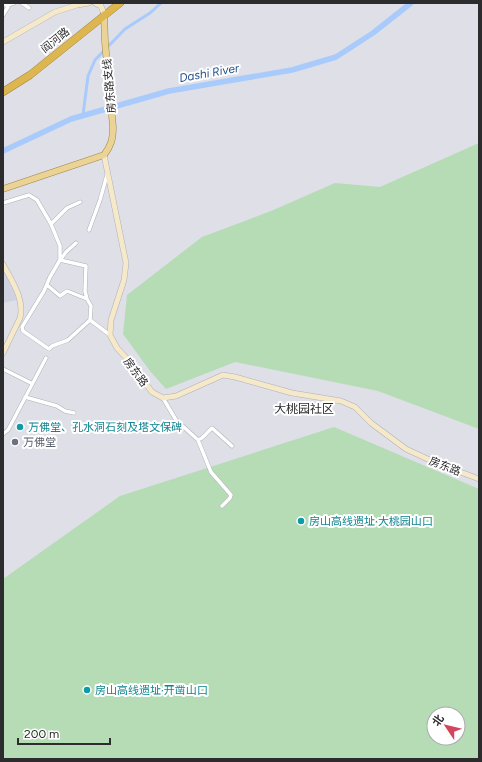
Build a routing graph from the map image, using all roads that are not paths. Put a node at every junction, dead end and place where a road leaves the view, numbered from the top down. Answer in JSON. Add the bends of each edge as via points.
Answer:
{"nodes":[{"id":1,"x":14,"y":3,"type":"edge"},
{"id":2,"x":22,"y":3,"type":"edge"},
{"id":3,"x":28,"y":3,"type":"edge"},
{"id":4,"x":89,"y":3,"type":"edge"},
{"id":5,"x":95,"y":3,"type":"edge"},
{"id":6,"x":120,"y":3,"type":"edge"},
{"id":7,"x":5,"y":4,"type":"edge"},
{"id":8,"x":104,"y":14,"type":"junction"},
{"id":9,"x":3,"y":15,"type":"edge"},
{"id":10,"x":3,"y":42,"type":"edge"},
{"id":11,"x":3,"y":92,"type":"edge"},
{"id":12,"x":104,"y":155,"type":"junction"},
{"id":13,"x":108,"y":172,"type":"junction"},
{"id":14,"x":3,"y":189,"type":"edge"},
{"id":15,"x":80,"y":202,"type":"dead end"},
{"id":16,"x":3,"y":203,"type":"edge"},
{"id":17,"x":51,"y":224,"type":"junction"},
{"id":18,"x":89,"y":230,"type":"dead end"},
{"id":19,"x":76,"y":243,"type":"dead end"},
{"id":20,"x":60,"y":260,"type":"junction"},
{"id":21,"x":3,"y":264,"type":"edge"},
{"id":22,"x":47,"y":285,"type":"junction"},
{"id":23,"x":87,"y":299,"type":"junction"},
{"id":24,"x":90,"y":320,"type":"junction"},
{"id":25,"x":110,"y":335,"type":"junction"},
{"id":26,"x":3,"y":353,"type":"edge"},
{"id":27,"x":46,"y":358,"type":"dead end"},
{"id":28,"x":3,"y":369,"type":"edge"},
{"id":29,"x":31,"y":383,"type":"junction"},
{"id":30,"x":25,"y":397,"type":"junction"},
{"id":31,"x":163,"y":398,"type":"junction"},
{"id":32,"x":74,"y":413,"type":"dead end"},
{"id":33,"x":3,"y":434,"type":"edge"},
{"id":34,"x":198,"y":440,"type":"junction"},
{"id":35,"x":232,"y":446,"type":"dead end"},
{"id":36,"x":479,"y":479,"type":"edge"},
{"id":37,"x":222,"y":506,"type":"dead end"}],
"edges":[{"from":1,"to":7,"type":"street"},
{"from":2,"to":3,"type":"street","via":[[29,8]]},
{"from":4,"to":10,"type":"main road","via":[[77,4],[55,12]]},
{"from":5,"to":8,"type":"main road","via":[[101,6]]},
{"from":6,"to":8,"type":"highway","name":"阎河路"},
{"from":7,"to":9,"type":"street","via":[[8,7]]},
{"from":8,"to":11,"type":"highway","name":"阎河路","via":[[30,75]]},
{"from":8,"to":12,"type":"main road","name":"房东路支线","via":[[113,127],[112,142]]},
{"from":12,"to":13,"type":"main road"},
{"from":12,"to":14,"type":"main road"},
{"from":13,"to":18,"type":"street"},
{"from":13,"to":25,"type":"main road","via":[[126,263],[124,280],[111,320]]},
{"from":15,"to":17,"type":"street","via":[[67,208]]},
{"from":16,"to":17,"type":"street","via":[[32,196]]},
{"from":17,"to":20,"type":"street","via":[[60,246]]},
{"from":19,"to":20,"type":"street"},
{"from":20,"to":22,"type":"street"},
{"from":20,"to":23,"type":"street","via":[[86,266]]},
{"from":21,"to":26,"type":"main road","via":[[20,301],[22,312]]},
{"from":22,"to":23,"type":"street","via":[[60,296],[67,292]]},
{"from":22,"to":24,"type":"street","via":[[22,327],[23,331],[49,349],[68,340]]},
{"from":23,"to":24,"type":"street","via":[[91,306]]},
{"from":24,"to":25,"type":"street"},
{"from":25,"to":31,"type":"main road","name":"房东路","via":[[146,387]]},
{"from":27,"to":29,"type":"street"},
{"from":28,"to":29,"type":"street"},
{"from":29,"to":30,"type":"street"},
{"from":30,"to":32,"type":"street"},
{"from":30,"to":33,"type":"street","via":[[8,430]]},
{"from":31,"to":34,"type":"street","via":[[176,420]]},
{"from":31,"to":36,"type":"main road","name":"房东路","via":[[176,396],[223,375],[292,393],[341,401],[355,407],[371,423],[406,449]]},
{"from":34,"to":35,"type":"street","via":[[212,428]]},
{"from":34,"to":37,"type":"street","via":[[211,472],[231,495]]}]}
